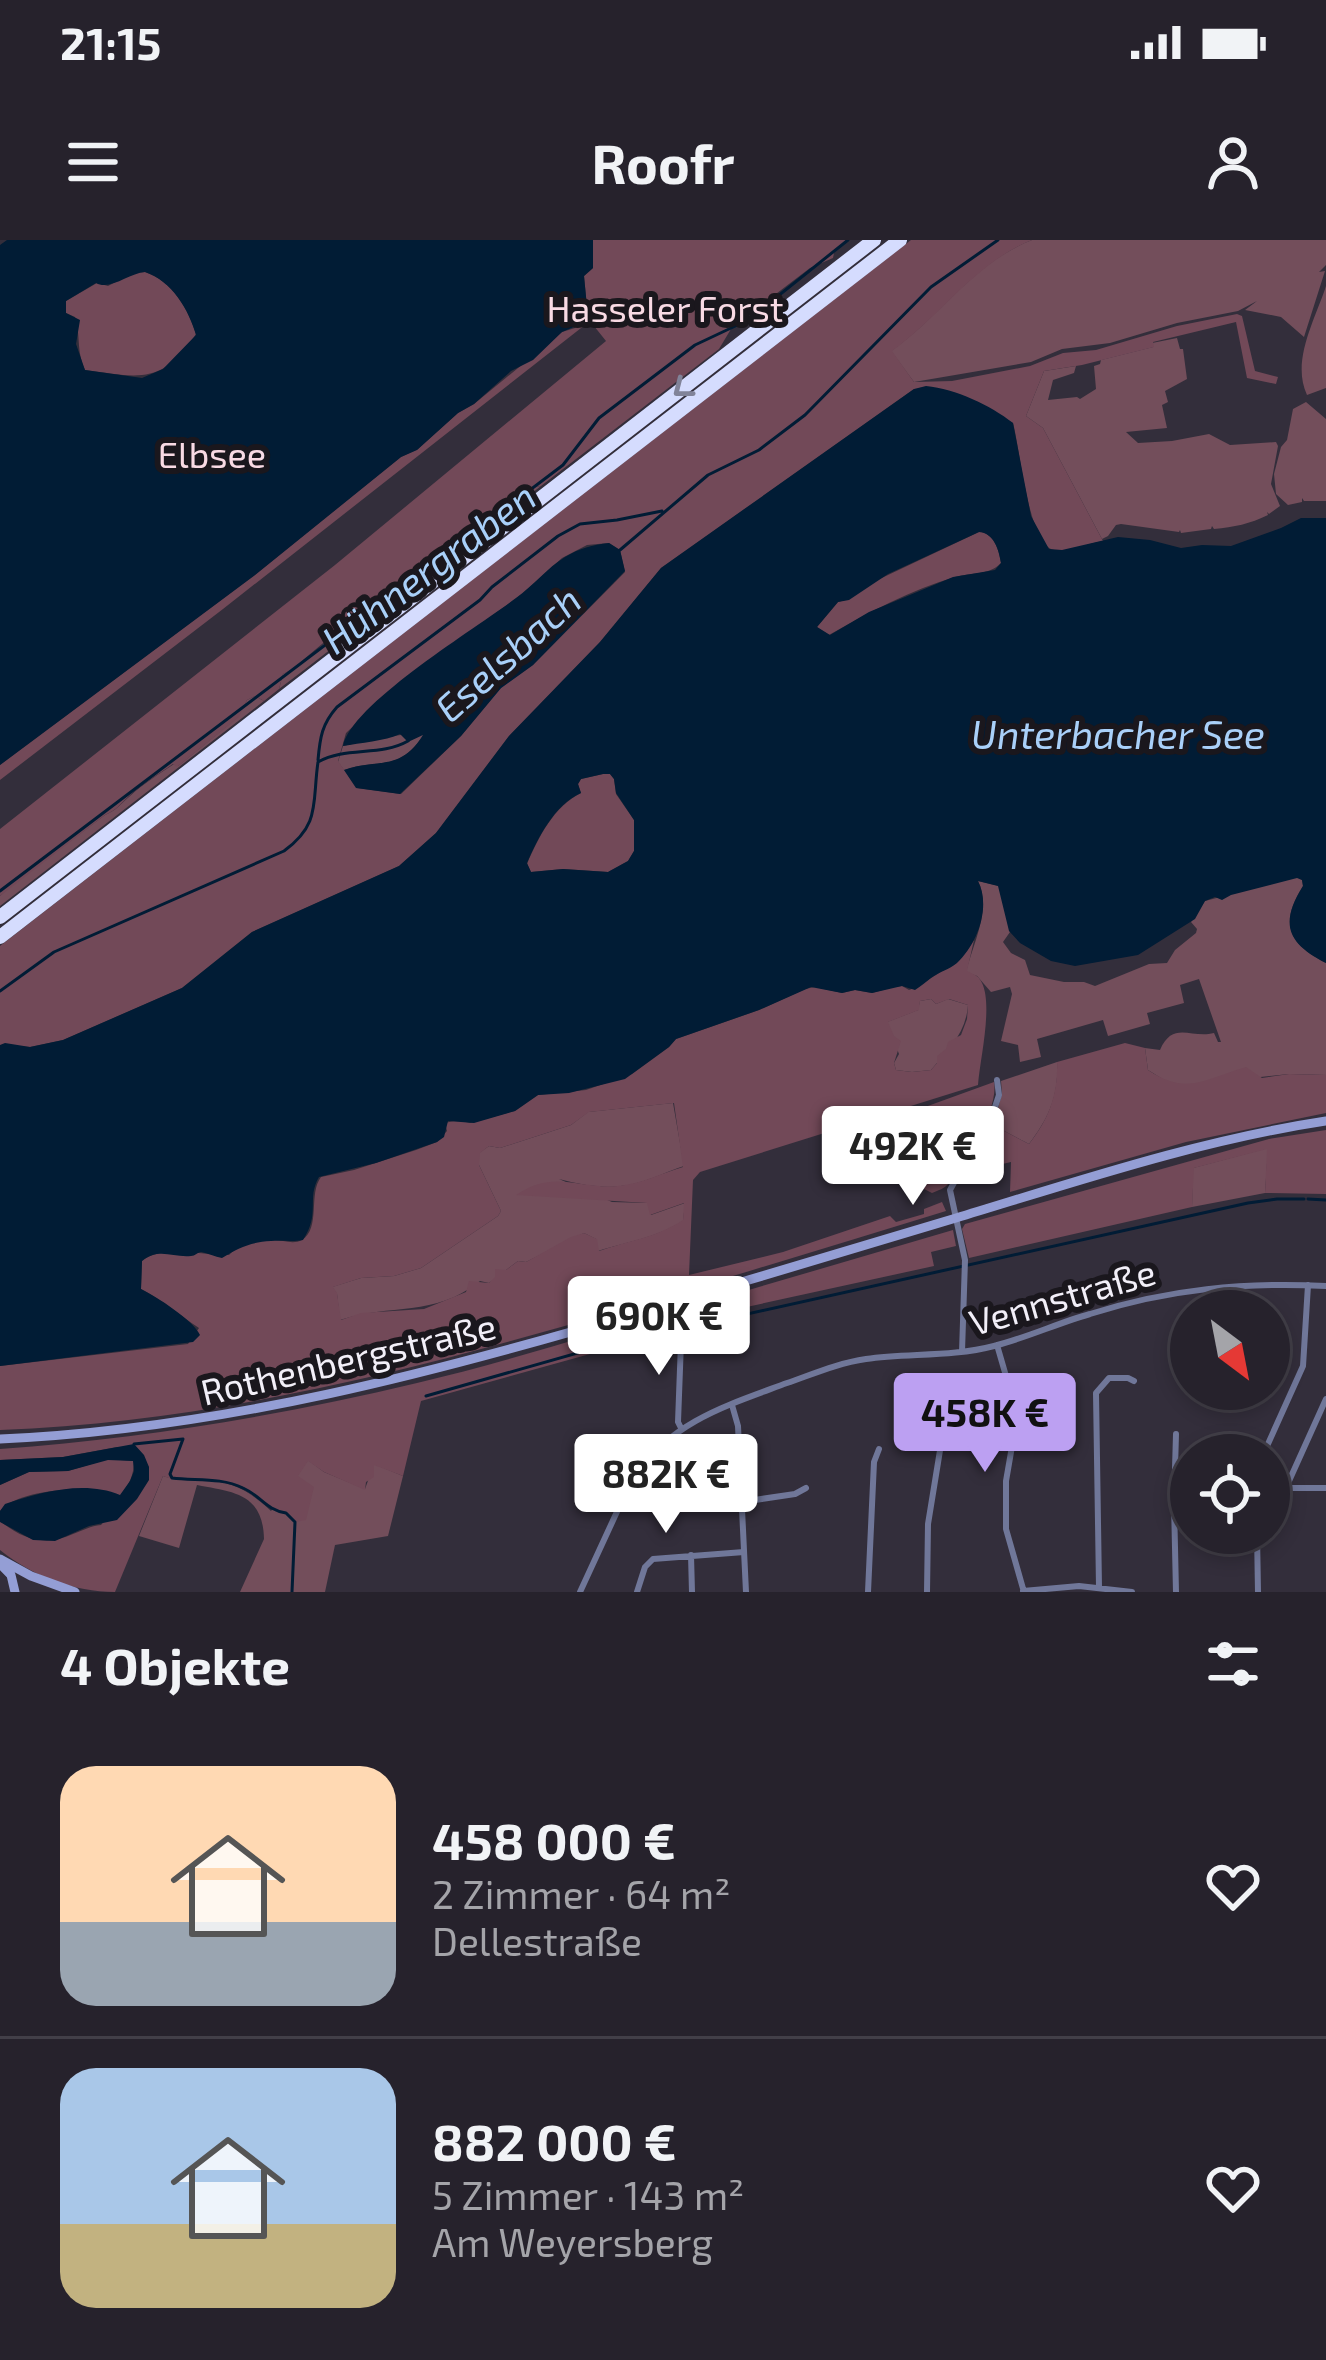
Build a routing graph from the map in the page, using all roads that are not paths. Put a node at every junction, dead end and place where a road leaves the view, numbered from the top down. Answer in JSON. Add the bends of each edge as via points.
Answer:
{"nodes":[{"id":1,"x":874,"y":240,"type":"edge"},
{"id":2,"x":900,"y":240,"type":"edge"},
{"id":3,"x":0,"y":917,"type":"edge"},
{"id":4,"x":0,"y":937,"type":"edge"},
{"id":5,"x":997,"y":1080,"type":"dead end"},
{"id":6,"x":1326,"y":1121,"type":"edge"},
{"id":7,"x":955,"y":1219,"type":"junction"},
{"id":8,"x":1307,"y":1285,"type":"junction"},
{"id":9,"x":1326,"y":1286,"type":"edge"},
{"id":10,"x":687,"y":1336,"type":"dead end"},
{"id":11,"x":997,"y":1346,"type":"junction"},
{"id":12,"x":962,"y":1352,"type":"junction"},
{"id":13,"x":1134,"y":1381,"type":"dead end"},
{"id":14,"x":1326,"y":1399,"type":"edge"},
{"id":15,"x":732,"y":1403,"type":"junction"},
{"id":16,"x":681,"y":1428,"type":"junction"},
{"id":17,"x":943,"y":1432,"type":"dead end"},
{"id":18,"x":1272,"y":1434,"type":"edge"},
{"id":19,"x":0,"y":1439,"type":"edge"},
{"id":20,"x":879,"y":1449,"type":"dead end"},
{"id":21,"x":1290,"y":1478,"type":"edge"},
{"id":22,"x":806,"y":1487,"type":"dead end"},
{"id":23,"x":1290,"y":1488,"type":"edge"},
{"id":24,"x":1326,"y":1488,"type":"edge"},
{"id":25,"x":741,"y":1502,"type":"junction"},
{"id":26,"x":744,"y":1552,"type":"junction"},
{"id":27,"x":1175,"y":1554,"type":"edge"},
{"id":28,"x":1259,"y":1554,"type":"edge"},
{"id":29,"x":691,"y":1555,"type":"junction"},
{"id":30,"x":0,"y":1562,"type":"edge"},
{"id":31,"x":31,"y":1576,"type":"junction"},
{"id":32,"x":1100,"y":1587,"type":"junction"},
{"id":33,"x":18,"y":1592,"type":"edge"},
{"id":34,"x":75,"y":1592,"type":"edge"},
{"id":35,"x":580,"y":1592,"type":"edge"},
{"id":36,"x":637,"y":1592,"type":"edge"},
{"id":37,"x":692,"y":1592,"type":"edge"},
{"id":38,"x":746,"y":1592,"type":"edge"},
{"id":39,"x":868,"y":1592,"type":"edge"},
{"id":40,"x":927,"y":1592,"type":"edge"},
{"id":41,"x":1023,"y":1592,"type":"edge"},
{"id":42,"x":1132,"y":1592,"type":"edge"},
{"id":43,"x":1176,"y":1592,"type":"edge"},
{"id":44,"x":1258,"y":1592,"type":"edge"}],
"edges":[{"from":1,"to":3,"type":"highway","one_way":true},
{"from":2,"to":4,"type":"highway"},
{"from":5,"to":7,"type":"street","via":[[994,1110],[950,1190]]},
{"from":6,"to":7,"type":"main road","name":"Rothenbergstraße","via":[[1186,1150]]},
{"from":7,"to":12,"type":"street","via":[[965,1260]]},
{"from":7,"to":19,"type":"main road","name":"Rothenbergstraße","via":[[316,1399],[136,1429]]},
{"from":8,"to":9,"type":"street","name":"Vennstraße"},
{"from":8,"to":11,"type":"street","name":"Vennstraße","via":[[1169,1293]]},
{"from":8,"to":18,"type":"street","via":[[1303,1366]]},
{"from":10,"to":16,"type":"street"},
{"from":11,"to":12,"type":"street","name":"Vennstraße"},
{"from":11,"to":41,"type":"street","via":[[1015,1407],[1006,1528]]},
{"from":12,"to":15,"type":"street","name":"Vennstraße","via":[[849,1362]]},
{"from":13,"to":32,"type":"street","via":[[1109,1378],[1096,1393]]},
{"from":14,"to":21,"type":"street"},
{"from":15,"to":16,"type":"street","name":"Vennstraße"},
{"from":15,"to":25,"type":"street"},
{"from":16,"to":35,"type":"street","name":"Vennstraße","via":[[633,1478]]},
{"from":17,"to":40,"type":"street"},
{"from":20,"to":39,"type":"street"},
{"from":22,"to":25,"type":"street"},
{"from":23,"to":24,"type":"street"},
{"from":25,"to":26,"type":"street"},
{"from":26,"to":29,"type":"street"},
{"from":26,"to":38,"type":"street"},
{"from":27,"to":43,"type":"street"},
{"from":28,"to":44,"type":"street"},
{"from":29,"to":36,"type":"street","via":[[653,1559]]},
{"from":29,"to":37,"type":"street"},
{"from":30,"to":31,"type":"main road"},
{"from":30,"to":33,"type":"main road"},
{"from":31,"to":33,"type":"main road"},
{"from":31,"to":34,"type":"main road"},
{"from":32,"to":41,"type":"street"},
{"from":32,"to":42,"type":"street"}]}
